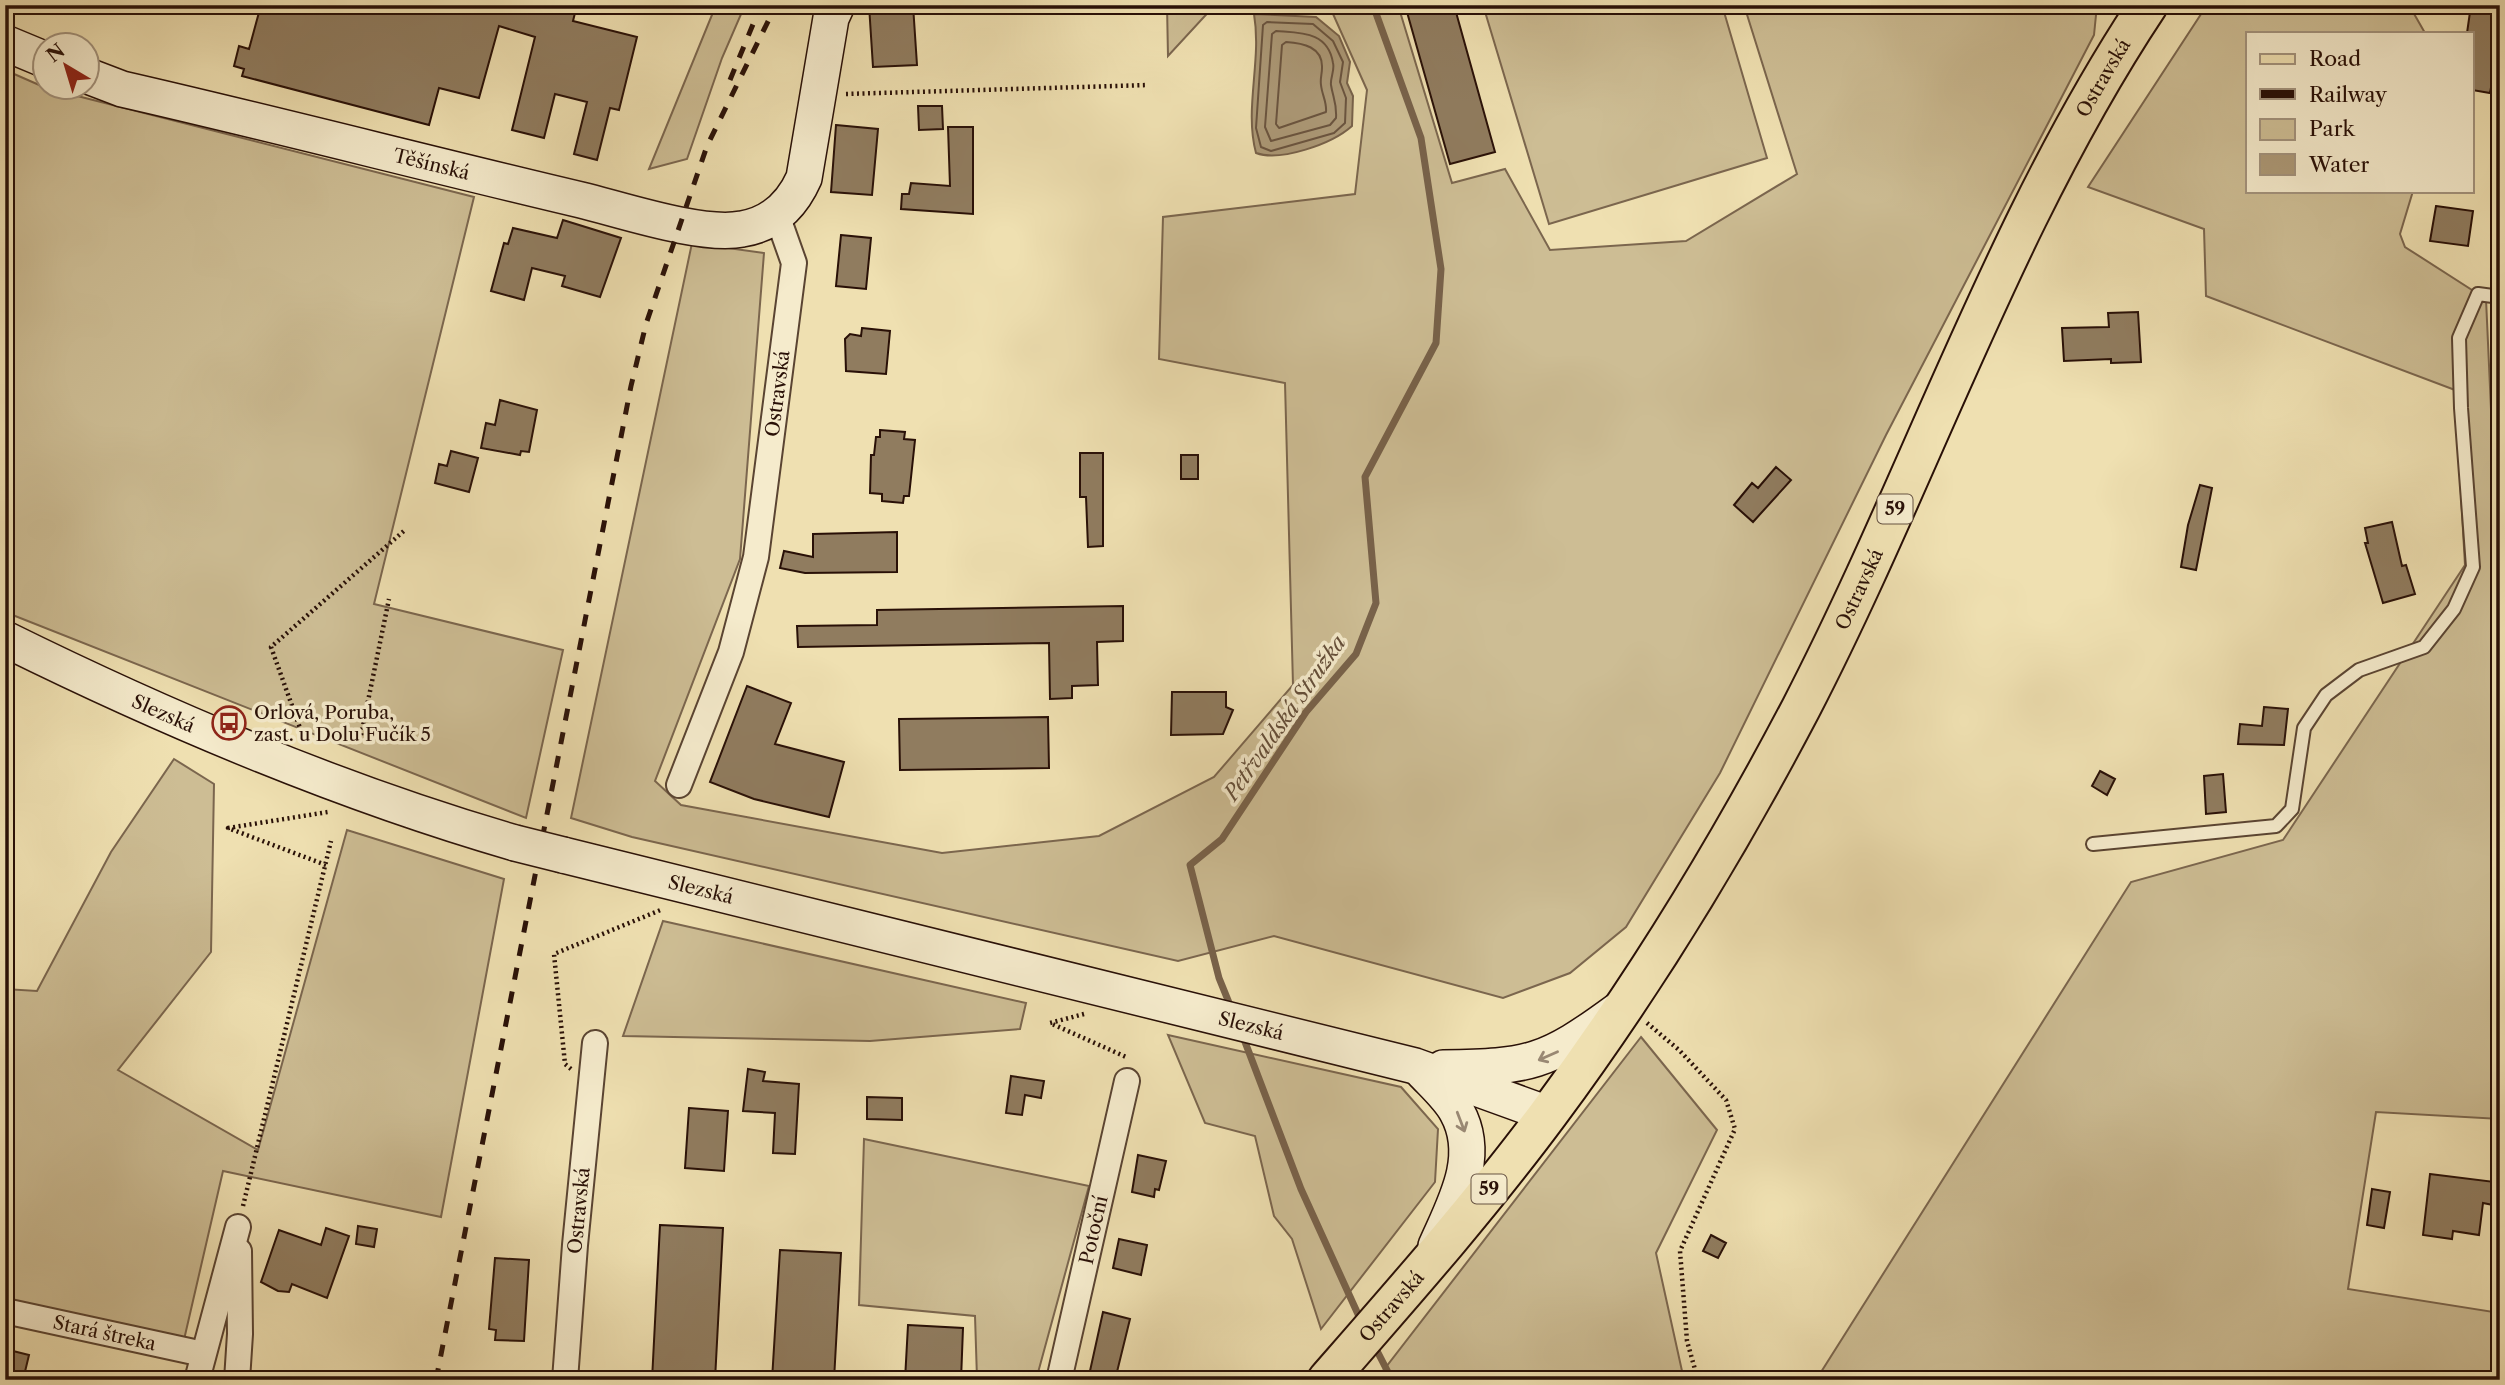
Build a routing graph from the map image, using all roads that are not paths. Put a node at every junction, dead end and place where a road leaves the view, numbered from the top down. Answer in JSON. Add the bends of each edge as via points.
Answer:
{"nodes":[{"id":1,"x":837,"y":5,"type":"edge"},
{"id":2,"x":2148,"y":5,"type":"edge"},
{"id":3,"x":5,"y":43,"type":"edge"},
{"id":4,"x":32,"y":55,"type":"edge"},
{"id":5,"x":102,"y":81,"type":"edge"},
{"id":6,"x":777,"y":215,"type":"junction"},
{"id":7,"x":2500,"y":297,"type":"edge"},
{"id":8,"x":5,"y":639,"type":"edge"},
{"id":9,"x":679,"y":785,"type":"dead end"},
{"id":10,"x":2092,"y":844,"type":"dead end"},
{"id":11,"x":1625,"y":1005,"type":"junction"},
{"id":12,"x":595,"y":1043,"type":"dead end"},
{"id":13,"x":1420,"y":1068,"type":"junction"},
{"id":14,"x":1127,"y":1081,"type":"road end"},
{"id":15,"x":1548,"y":1114,"type":"junction"},
{"id":16,"x":1429,"y":1264,"type":"junction"},
{"id":17,"x":5,"y":1311,"type":"edge"},
{"id":18,"x":203,"y":1354,"type":"junction"},
{"id":19,"x":197,"y":1380,"type":"edge"},
{"id":20,"x":237,"y":1380,"type":"edge"},
{"id":21,"x":565,"y":1380,"type":"edge"},
{"id":22,"x":1059,"y":1380,"type":"edge"},
{"id":23,"x":1326,"y":1380,"type":"edge"}],
"edges":[{"from":1,"to":6,"type":"main road","via":[[804,178],[795,198]]},
{"from":2,"to":11,"type":"main road","name":"Ostravská","number":"59","via":[[2043,185],[1802,706],[1706,880]]},
{"from":3,"to":4,"type":"main road"},
{"from":5,"to":6,"type":"main road","name":"Těšínská","via":[[680,224],[740,230]]},
{"from":6,"to":9,"type":"street","name":"Ostravská","via":[[794,263],[757,557],[731,652]]},
{"from":7,"to":10,"type":"lane","via":[[2478,294],[2459,338],[2473,567],[2454,609],[2424,647],[2360,670],[2326,695],[2304,728],[2292,809],[2276,825]]},
{"from":8,"to":13,"type":"main road","name":"Slezská","bridge":true,"via":[[275,760],[515,843]]},
{"from":11,"to":13,"type":"main road","one_way":true,"via":[[1567,1047],[1537,1061],[1503,1067]]},
{"from":11,"to":15,"type":"main road","name":"Ostravská","number":"59"},
{"from":12,"to":21,"type":"street","name":"Ostravská"},
{"from":13,"to":15,"type":"main road","name":"Slezská"},
{"from":13,"to":16,"type":"main road","one_way":true,"via":[[1457,1111],[1465,1129],[1467,1157],[1464,1180]]},
{"from":14,"to":22,"type":"street","name":"Potoční"},
{"from":15,"to":16,"type":"main road","number":"59"},
{"from":16,"to":23,"type":"main road","name":"Ostravská","number":"59"},
{"from":17,"to":18,"type":"street","name":"Stará štreka"},
{"from":18,"to":19,"type":"street"},
{"from":18,"to":20,"type":"street","via":[[238,1227],[241,1312]]}]}
